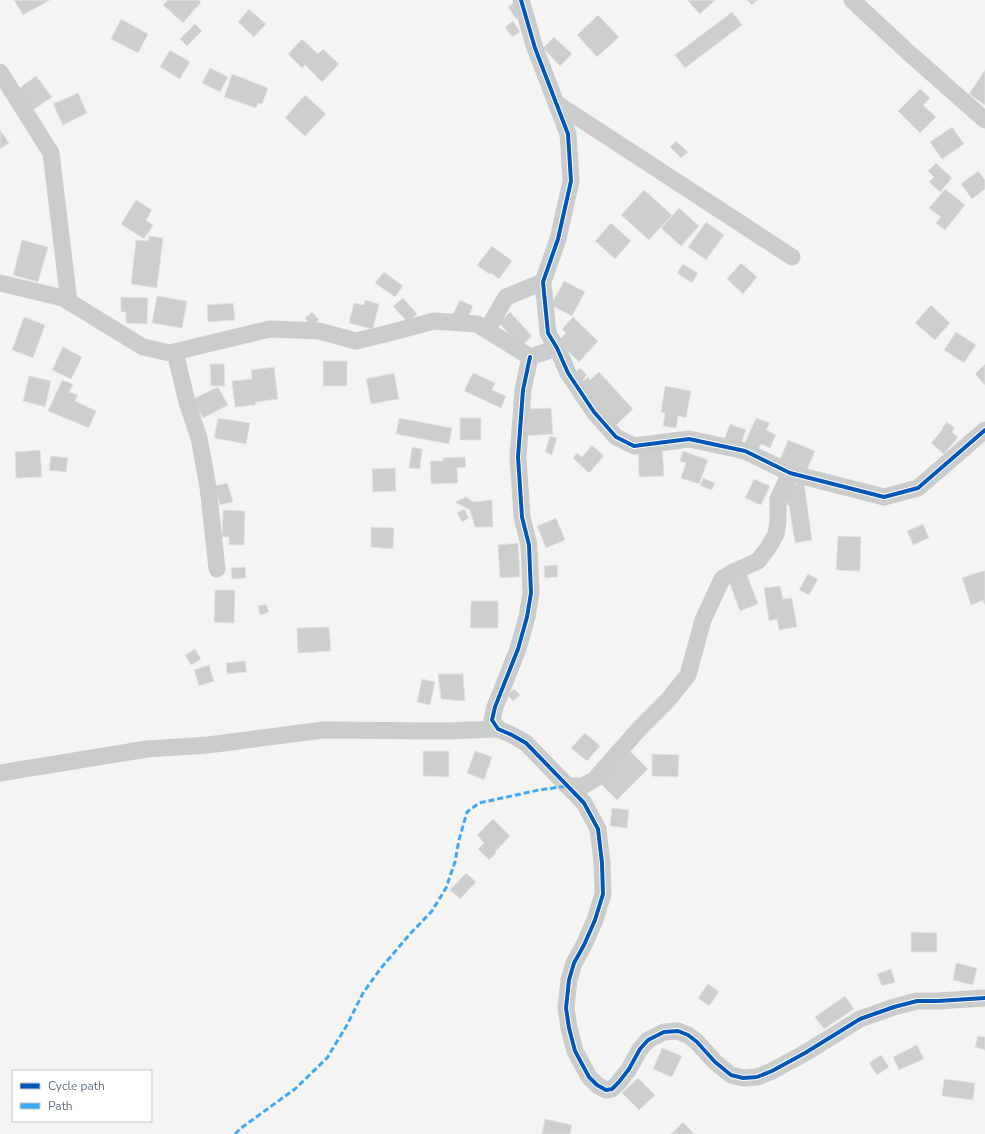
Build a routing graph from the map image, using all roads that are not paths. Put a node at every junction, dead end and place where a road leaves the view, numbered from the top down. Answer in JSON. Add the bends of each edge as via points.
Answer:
{"nodes":[{"id":1,"x":521,"y":0,"type":"edge"},
{"id":2,"x":852,"y":0,"type":"edge"},
{"id":3,"x":0,"y":72,"type":"edge"},
{"id":4,"x":556,"y":103,"type":"junction"},
{"id":5,"x":985,"y":120,"type":"edge"},
{"id":6,"x":792,"y":257,"type":"dead end"},
{"id":7,"x":543,"y":282,"type":"junction"},
{"id":8,"x":0,"y":283,"type":"edge"},
{"id":9,"x":69,"y":302,"type":"junction"},
{"id":10,"x":487,"y":330,"type":"junction"},
{"id":11,"x":557,"y":348,"type":"junction"},
{"id":12,"x":175,"y":352,"type":"junction"},
{"id":13,"x":530,"y":357,"type":"junction"},
{"id":14,"x":985,"y":430,"type":"edge"},
{"id":15,"x":790,"y":473,"type":"junction"},
{"id":16,"x":217,"y":569,"type":"dead end"},
{"id":17,"x":498,"y":729,"type":"junction"},
{"id":18,"x":0,"y":774,"type":"edge"},
{"id":19,"x":568,"y":786,"type":"junction"},
{"id":20,"x":985,"y":998,"type":"edge"}],
"edges":[{"from":1,"to":4,"type":"street","via":[[535,48]]},
{"from":2,"to":5,"type":"street"},
{"from":3,"to":9,"type":"street","via":[[51,153]]},
{"from":4,"to":6,"type":"street"},
{"from":4,"to":7,"type":"street","via":[[568,134],[571,181],[558,239]]},
{"from":7,"to":10,"type":"street","via":[[506,297]]},
{"from":7,"to":11,"type":"street","via":[[548,333]]},
{"from":8,"to":9,"type":"street","via":[[63,298]]},
{"from":9,"to":12,"type":"street","via":[[143,347]]},
{"from":10,"to":12,"type":"street","via":[[477,324],[434,321],[356,341],[319,331],[270,329]]},
{"from":10,"to":13,"type":"street"},
{"from":11,"to":13,"type":"street"},
{"from":11,"to":15,"type":"street","via":[[568,373],[594,412],[616,437],[634,446],[688,439],[745,451]]},
{"from":12,"to":16,"type":"street","via":[[199,438],[208,487]]},
{"from":13,"to":17,"type":"street","via":[[523,390],[518,456],[522,517],[529,546],[531,593],[518,649],[495,707],[492,720]]},
{"from":14,"to":15,"type":"street","via":[[918,488],[884,497]]},
{"from":15,"to":19,"type":"street","via":[[778,499],[776,534],[758,561],[722,579],[703,620],[688,675],[595,779],[583,786]]},
{"from":17,"to":18,"type":"street","via":[[323,730],[208,745],[147,749]]},
{"from":17,"to":19,"type":"street","via":[[526,743]]},
{"from":19,"to":20,"type":"street","via":[[584,802],[598,829],[603,894],[595,920],[574,963],[566,1008],[575,1051],[581,1064],[593,1081],[606,1090],[612,1089],[619,1082],[648,1040],[664,1032],[678,1031],[688,1035],[731,1075],[743,1078],[756,1077],[772,1071],[860,1019],[894,1007],[917,1001]]}]}
